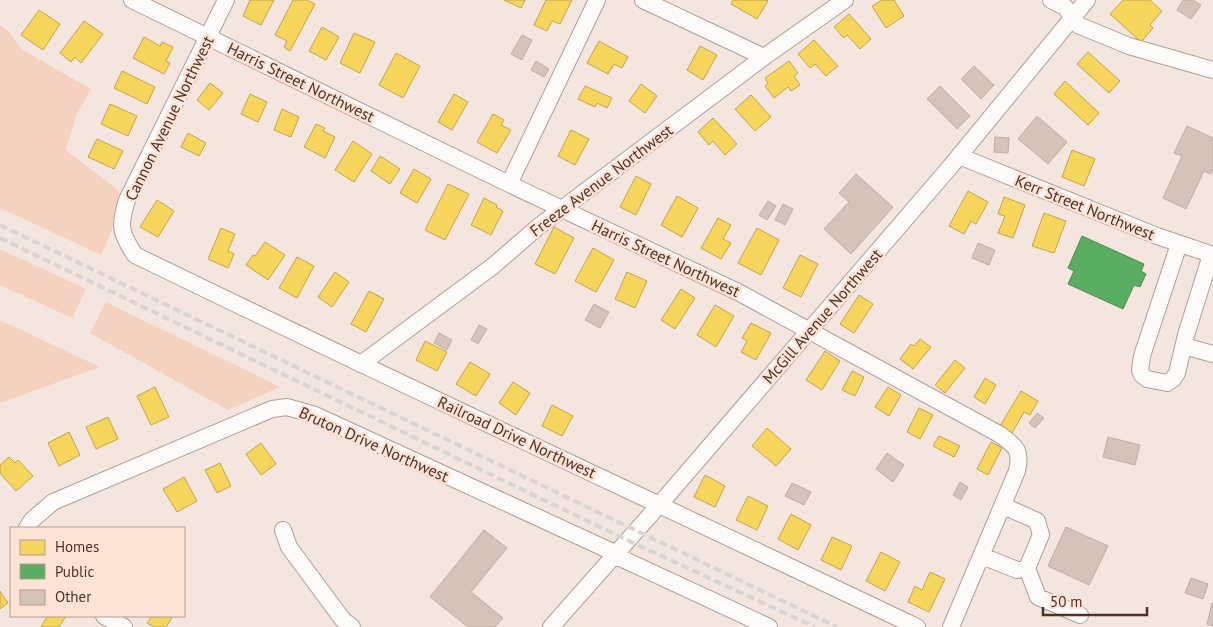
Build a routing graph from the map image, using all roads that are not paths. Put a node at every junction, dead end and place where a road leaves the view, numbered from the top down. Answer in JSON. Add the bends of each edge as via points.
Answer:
{"nodes":[{"id":1,"x":132,"y":0,"type":"edge"},
{"id":2,"x":226,"y":0,"type":"edge"},
{"id":3,"x":597,"y":0,"type":"edge"},
{"id":4,"x":642,"y":0,"type":"edge"},
{"id":5,"x":845,"y":0,"type":"edge"},
{"id":6,"x":1051,"y":0,"type":"edge"},
{"id":7,"x":1086,"y":0,"type":"edge"},
{"id":8,"x":1073,"y":17,"type":"junction"},
{"id":9,"x":209,"y":37,"type":"junction"},
{"id":10,"x":764,"y":57,"type":"junction"},
{"id":11,"x":1213,"y":70,"type":"edge"},
{"id":12,"x":958,"y":156,"type":"junction"},
{"id":13,"x":509,"y":184,"type":"junction"},
{"id":14,"x":562,"y":209,"type":"junction"},
{"id":15,"x":124,"y":239,"type":"joint"},
{"id":16,"x":1179,"y":244,"type":"junction"},
{"id":17,"x":1212,"y":255,"type":"edge"},
{"id":18,"x":809,"y":331,"type":"junction"},
{"id":19,"x":1184,"y":346,"type":"junction"},
{"id":20,"x":1213,"y":354,"type":"edge"},
{"id":21,"x":361,"y":364,"type":"junction"},
{"id":22,"x":660,"y":504,"type":"junction"},
{"id":23,"x":1004,"y":506,"type":"junction"},
{"id":24,"x":28,"y":527,"type":"edge"},
{"id":25,"x":284,"y":530,"type":"dead end"},
{"id":26,"x":614,"y":554,"type":"junction"},
{"id":27,"x":982,"y":556,"type":"junction"},
{"id":28,"x":1027,"y":568,"type":"junction"},
{"id":29,"x":1080,"y":615,"type":"dead end"},
{"id":30,"x":106,"y":617,"type":"edge"},
{"id":31,"x":124,"y":627,"type":"edge"},
{"id":32,"x":352,"y":627,"type":"edge"},
{"id":33,"x":551,"y":627,"type":"edge"},
{"id":34,"x":769,"y":627,"type":"edge"},
{"id":35,"x":917,"y":627,"type":"edge"},
{"id":36,"x":951,"y":627,"type":"edge"}],
"edges":[{"from":1,"to":9,"type":"street","name":"Harris Street Northwest"},
{"from":2,"to":9,"type":"street","name":"Cannon Avenue Northwest"},
{"from":3,"to":13,"type":"street"},
{"from":4,"to":10,"type":"street"},
{"from":5,"to":10,"type":"street","name":"Freeze Avenue Northwest"},
{"from":6,"to":8,"type":"street","via":[[1065,7]]},
{"from":7,"to":8,"type":"street","name":"McGill Avenue Northwest"},
{"from":8,"to":11,"type":"street","via":[[1078,25],[1128,46],[1177,64]]},
{"from":8,"to":12,"type":"street","name":"McGill Avenue Northwest"},
{"from":9,"to":13,"type":"street","name":"Harris Street Northwest"},
{"from":9,"to":15,"type":"street","name":"Cannon Avenue Northwest","via":[[128,200],[121,228]]},
{"from":10,"to":14,"type":"street","name":"Freeze Avenue Northwest"},
{"from":12,"to":16,"type":"street","name":"Kerr Street Northwest","via":[[1112,210]]},
{"from":12,"to":18,"type":"street","name":"McGill Avenue Northwest"},
{"from":13,"to":14,"type":"street","name":"Harris Street Northwest"},
{"from":14,"to":18,"type":"street","name":"Harris Street Northwest","via":[[738,292]]},
{"from":14,"to":21,"type":"street","name":"Freeze Avenue Northwest","via":[[493,266]]},
{"from":15,"to":21,"type":"street","name":"Railroad Drive Northwest","via":[[135,255]]},
{"from":16,"to":17,"type":"street","name":"Kerr Street Northwest"},
{"from":16,"to":19,"type":"street","via":[[1142,356],[1142,375],[1167,382],[1173,379]]},
{"from":17,"to":19,"type":"street"},
{"from":18,"to":22,"type":"street","name":"McGill Avenue Northwest"},
{"from":18,"to":23,"type":"street","name":"Harris Street Northwest","via":[[1016,446],[1020,460]]},
{"from":19,"to":20,"type":"street"},
{"from":21,"to":22,"type":"street","name":"Railroad Drive Northwest"},
{"from":22,"to":26,"type":"street","name":"McGill Avenue Northwest"},
{"from":22,"to":35,"type":"street","name":"Railroad Drive Northwest"},
{"from":23,"to":27,"type":"street","name":"Harris Street Northwest"},
{"from":23,"to":28,"type":"street","via":[[1037,521],[1041,535]]},
{"from":24,"to":26,"type":"street","name":"Bruton Drive Northwest","via":[[53,502],[272,409],[287,407],[315,415]]},
{"from":25,"to":32,"type":"street","via":[[289,547],[343,620]]},
{"from":26,"to":33,"type":"street","name":"McGill Avenue Northwest"},
{"from":26,"to":34,"type":"street","name":"Bruton Drive Northwest"},
{"from":27,"to":28,"type":"street","via":[[1017,570]]},
{"from":27,"to":36,"type":"street","name":"Harris Street Northwest"},
{"from":28,"to":29,"type":"street","via":[[1038,597]]},
{"from":30,"to":31,"type":"street"}]}
